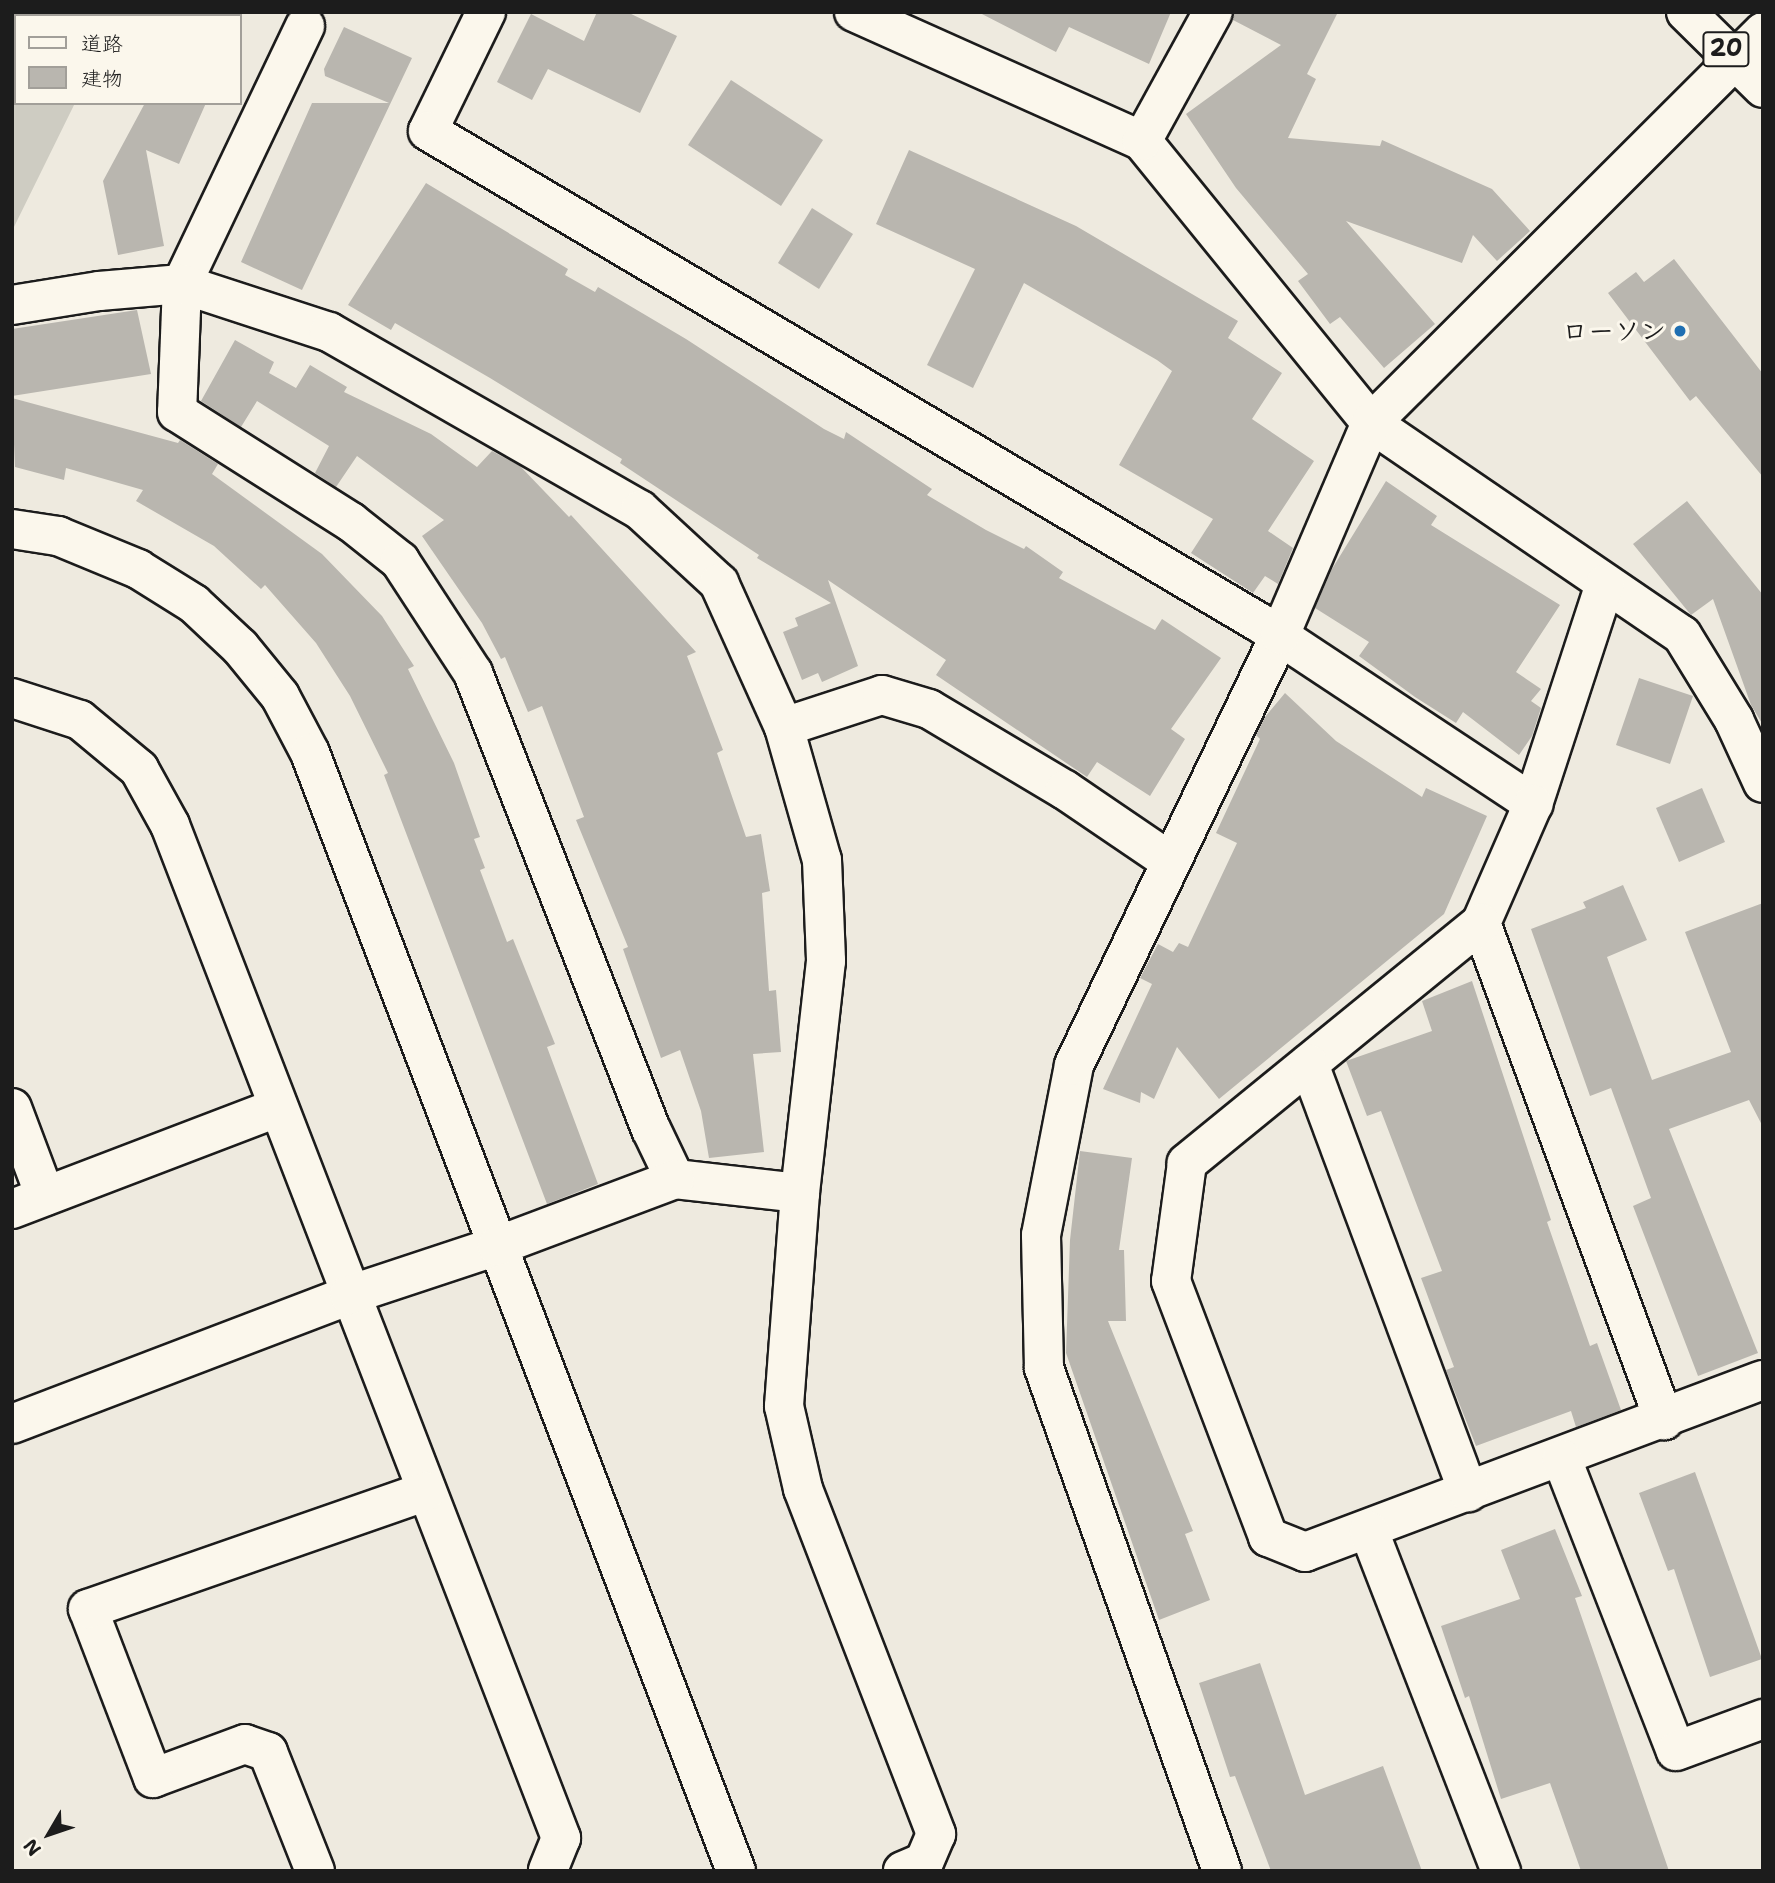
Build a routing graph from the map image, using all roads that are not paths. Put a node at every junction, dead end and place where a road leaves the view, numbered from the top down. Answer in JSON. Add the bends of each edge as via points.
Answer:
{"nodes":[{"id":1,"x":486,"y":12,"type":"edge"},
{"id":2,"x":854,"y":12,"type":"edge"},
{"id":3,"x":1213,"y":12,"type":"edge"},
{"id":4,"x":1686,"y":12,"type":"edge"},
{"id":5,"x":305,"y":26,"type":"dead end"},
{"id":6,"x":1763,"y":32,"type":"edge"},
{"id":7,"x":1737,"y":59,"type":"junction"},
{"id":8,"x":1763,"y":88,"type":"edge"},
{"id":9,"x":1142,"y":142,"type":"junction"},
{"id":10,"x":181,"y":284,"type":"junction"},
{"id":11,"x":12,"y":305,"type":"edge"},
{"id":12,"x":1371,"y":423,"type":"junction"},
{"id":13,"x":12,"y":529,"type":"edge"},
{"id":14,"x":1605,"y":584,"type":"junction"},
{"id":15,"x":1280,"y":635,"type":"junction"},
{"id":16,"x":12,"y":698,"type":"edge"},
{"id":17,"x":784,"y":727,"type":"junction"},
{"id":18,"x":1763,"y":783,"type":"edge"},
{"id":19,"x":1533,"y":804,"type":"junction"},
{"id":20,"x":1171,"y":862,"type":"junction"},
{"id":21,"x":1480,"y":923,"type":"junction"},
{"id":22,"x":1309,"y":1065,"type":"junction"},
{"id":23,"x":12,"y":1108,"type":"edge"},
{"id":24,"x":276,"y":1108,"type":"junction"},
{"id":25,"x":675,"y":1178,"type":"junction"},
{"id":26,"x":800,"y":1193,"type":"junction"},
{"id":27,"x":29,"y":1203,"type":"edge"},
{"id":28,"x":498,"y":1246,"type":"junction"},
{"id":29,"x":349,"y":1295,"type":"junction"},
{"id":30,"x":1763,"y":1380,"type":"edge"},
{"id":31,"x":1664,"y":1420,"type":"junction"},
{"id":32,"x":12,"y":1424,"type":"edge"},
{"id":33,"x":1562,"y":1458,"type":"junction"},
{"id":34,"x":426,"y":1491,"type":"junction"},
{"id":35,"x":1468,"y":1492,"type":"junction"},
{"id":36,"x":1369,"y":1531,"type":"junction"},
{"id":37,"x":1763,"y":1719,"type":"edge"},
{"id":38,"x":918,"y":1868,"type":"edge"},
{"id":39,"x":315,"y":1871,"type":"edge"},
{"id":40,"x":548,"y":1871,"type":"edge"},
{"id":41,"x":736,"y":1871,"type":"edge"},
{"id":42,"x":1222,"y":1871,"type":"edge"},
{"id":43,"x":1500,"y":1871,"type":"edge"}],
"edges":[{"from":1,"to":15,"type":"street","via":[[428,131]]},
{"from":2,"to":9,"type":"street"},
{"from":3,"to":9,"type":"street"},
{"from":4,"to":7,"type":"street","number":"20"},
{"from":5,"to":10,"type":"street"},
{"from":6,"to":7,"type":"street"},
{"from":7,"to":8,"type":"street","number":"20"},
{"from":7,"to":12,"type":"street"},
{"from":9,"to":12,"type":"street"},
{"from":10,"to":11,"type":"street","via":[[99,290]]},
{"from":10,"to":17,"type":"street","via":[[329,332],[640,510],[719,583]]},
{"from":10,"to":25,"type":"street","via":[[177,412],[351,522],[400,561],[473,673],[646,1116]]},
{"from":12,"to":14,"type":"street"},
{"from":12,"to":15,"type":"street"},
{"from":13,"to":28,"type":"street","via":[[58,536],[138,569],[194,604],[240,647],[280,696],[310,753]]},
{"from":14,"to":18,"type":"street","via":[[1682,635],[1734,720]]},
{"from":14,"to":19,"type":"street"},
{"from":15,"to":19,"type":"street"},
{"from":15,"to":20,"type":"street"},
{"from":16,"to":24,"type":"street","via":[[80,720],[139,769],[170,825]]},
{"from":17,"to":20,"type":"street","via":[[883,695],[929,709],[1065,790]]},
{"from":17,"to":26,"type":"street","via":[[822,860],[826,961]]},
{"from":19,"to":21,"type":"street"},
{"from":20,"to":42,"type":"street","via":[[1074,1065],[1041,1235],[1044,1368]]},
{"from":21,"to":22,"type":"street"},
{"from":21,"to":31,"type":"street"},
{"from":22,"to":35,"type":"street"},
{"from":22,"to":36,"type":"street","via":[[1187,1163],[1171,1280],[1268,1537],[1305,1552]]},
{"from":23,"to":27,"type":"street"},
{"from":24,"to":27,"type":"street"},
{"from":24,"to":29,"type":"street"},
{"from":25,"to":26,"type":"street"},
{"from":25,"to":28,"type":"street"},
{"from":26,"to":38,"type":"street","via":[[784,1406],[803,1489],[936,1834]]},
{"from":28,"to":29,"type":"street"},
{"from":28,"to":41,"type":"street"},
{"from":29,"to":32,"type":"street"},
{"from":29,"to":34,"type":"street"},
{"from":30,"to":31,"type":"street"},
{"from":31,"to":33,"type":"street"},
{"from":33,"to":35,"type":"street"},
{"from":33,"to":37,"type":"street","via":[[1676,1751]]},
{"from":34,"to":39,"type":"street","via":[[88,1608],[153,1778],[245,1744],[268,1752]]},
{"from":34,"to":40,"type":"street","via":[[561,1838]]},
{"from":35,"to":36,"type":"street"},
{"from":36,"to":43,"type":"street"}]}
